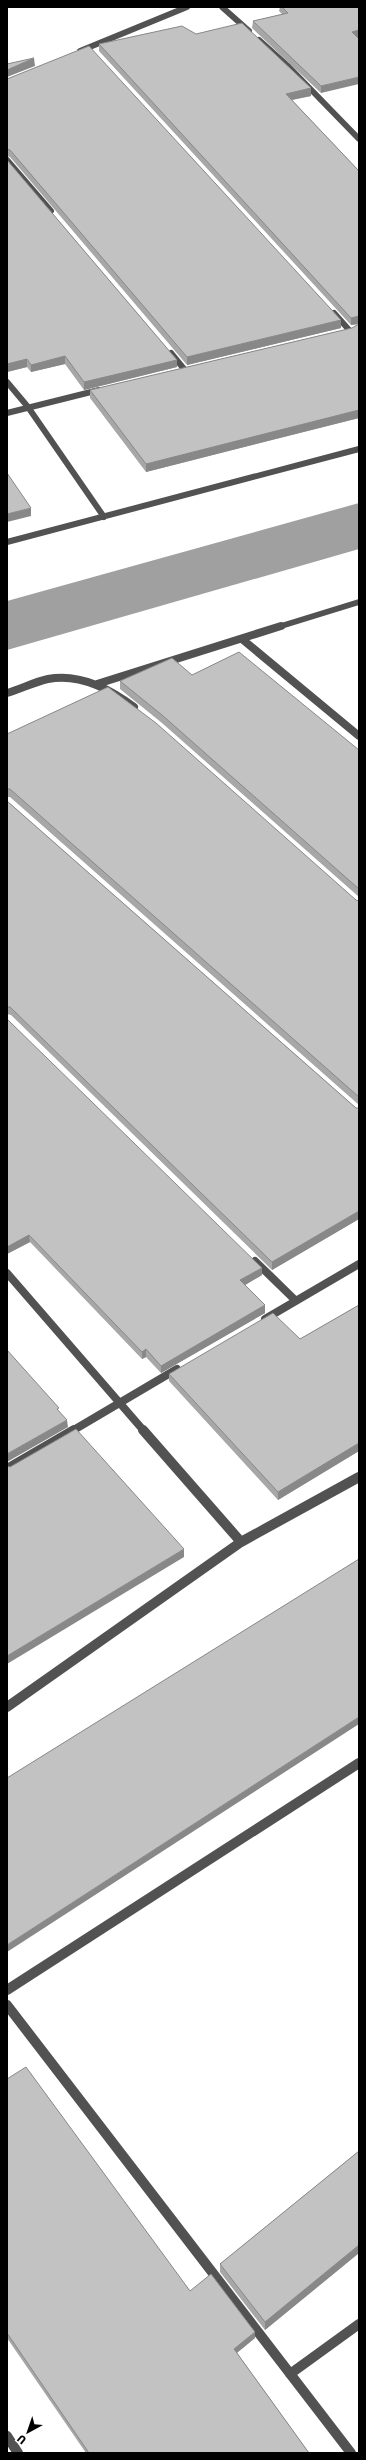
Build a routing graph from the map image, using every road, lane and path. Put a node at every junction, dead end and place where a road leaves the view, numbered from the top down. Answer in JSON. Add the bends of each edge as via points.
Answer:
{"nodes":[{"id":1,"x":187,"y":7,"type":"edge"},
{"id":2,"x":222,"y":7,"type":"edge"},
{"id":3,"x":89,"y":47,"type":"junction"},
{"id":4,"x":75,"y":53,"type":"edge"},
{"id":5,"x":94,"y":53,"type":"edge"},
{"id":6,"x":359,"y":139,"type":"edge"},
{"id":7,"x":7,"y":160,"type":"edge"},
{"id":8,"x":58,"y":220,"type":"edge"},
{"id":9,"x":329,"y":307,"type":"edge"},
{"id":10,"x":359,"y":328,"type":"edge"},
{"id":11,"x":350,"y":330,"type":"junction"},
{"id":12,"x":342,"y":332,"type":"edge"},
{"id":13,"x":164,"y":345,"type":"edge"},
{"id":14,"x":192,"y":368,"type":"edge"},
{"id":15,"x":184,"y":369,"type":"junction"},
{"id":16,"x":177,"y":371,"type":"edge"},
{"id":17,"x":7,"y":382,"type":"edge"},
{"id":18,"x":110,"y":387,"type":"edge"},
{"id":19,"x":28,"y":407,"type":"junction"},
{"id":20,"x":7,"y":414,"type":"edge"},
{"id":21,"x":359,"y":449,"type":"edge"},
{"id":22,"x":104,"y":516,"type":"junction"},
{"id":23,"x":7,"y":542,"type":"edge"},
{"id":24,"x":359,"y":602,"type":"edge"},
{"id":25,"x":242,"y":639,"type":"junction"},
{"id":26,"x":97,"y":684,"type":"junction"},
{"id":27,"x":7,"y":693,"type":"edge"},
{"id":28,"x":142,"y":713,"type":"edge"},
{"id":29,"x":359,"y":736,"type":"edge"},
{"id":30,"x":251,"y":1257,"type":"edge"},
{"id":31,"x":359,"y":1264,"type":"edge"},
{"id":32,"x":8,"y":1275,"type":"edge"},
{"id":33,"x":296,"y":1301,"type":"junction"},
{"id":34,"x":256,"y":1324,"type":"edge"},
{"id":35,"x":188,"y":1363,"type":"edge"},
{"id":36,"x":121,"y":1402,"type":"junction"},
{"id":37,"x":7,"y":1469,"type":"edge"},
{"id":38,"x":359,"y":1477,"type":"edge"},
{"id":39,"x":241,"y":1542,"type":"junction"},
{"id":40,"x":7,"y":1707,"type":"edge"},
{"id":41,"x":359,"y":1763,"type":"edge"},
{"id":42,"x":7,"y":1990,"type":"edge"},
{"id":43,"x":7,"y":2005,"type":"edge"},
{"id":44,"x":359,"y":2324,"type":"edge"},
{"id":45,"x":290,"y":2374,"type":"junction"},
{"id":46,"x":7,"y":2436,"type":"edge"},
{"id":47,"x":18,"y":2453,"type":"edge"},
{"id":48,"x":351,"y":2453,"type":"edge"}],
"edges":[{"from":1,"to":3,"type":"street"},
{"from":2,"to":6,"type":"street","via":[[290,67]]},
{"from":3,"to":4,"type":"street"},
{"from":3,"to":5,"type":"street"},
{"from":7,"to":8,"type":"street"},
{"from":9,"to":11,"type":"street"},
{"from":10,"to":11,"type":"street"},
{"from":11,"to":12,"type":"street"},
{"from":13,"to":15,"type":"street"},
{"from":14,"to":15,"type":"street"},
{"from":15,"to":16,"type":"street"},
{"from":17,"to":19,"type":"street"},
{"from":18,"to":19,"type":"street"},
{"from":19,"to":20,"type":"street"},
{"from":19,"to":22,"type":"street"},
{"from":21,"to":22,"type":"street"},
{"from":22,"to":23,"type":"street"},
{"from":24,"to":25,"type":"street"},
{"from":25,"to":26,"type":"street"},
{"from":25,"to":29,"type":"street"},
{"from":26,"to":27,"type":"street","via":[[54,678]]},
{"from":26,"to":28,"type":"street","via":[[118,694]]},
{"from":30,"to":33,"type":"street"},
{"from":31,"to":33,"type":"street"},
{"from":32,"to":36,"type":"street"},
{"from":33,"to":34,"type":"street"},
{"from":35,"to":36,"type":"street"},
{"from":36,"to":37,"type":"street"},
{"from":36,"to":39,"type":"street"},
{"from":38,"to":39,"type":"street"},
{"from":39,"to":40,"type":"street"},
{"from":41,"to":42,"type":"street"},
{"from":43,"to":45,"type":"street"},
{"from":44,"to":45,"type":"street"},
{"from":45,"to":48,"type":"street"},
{"from":46,"to":47,"type":"street"}]}
